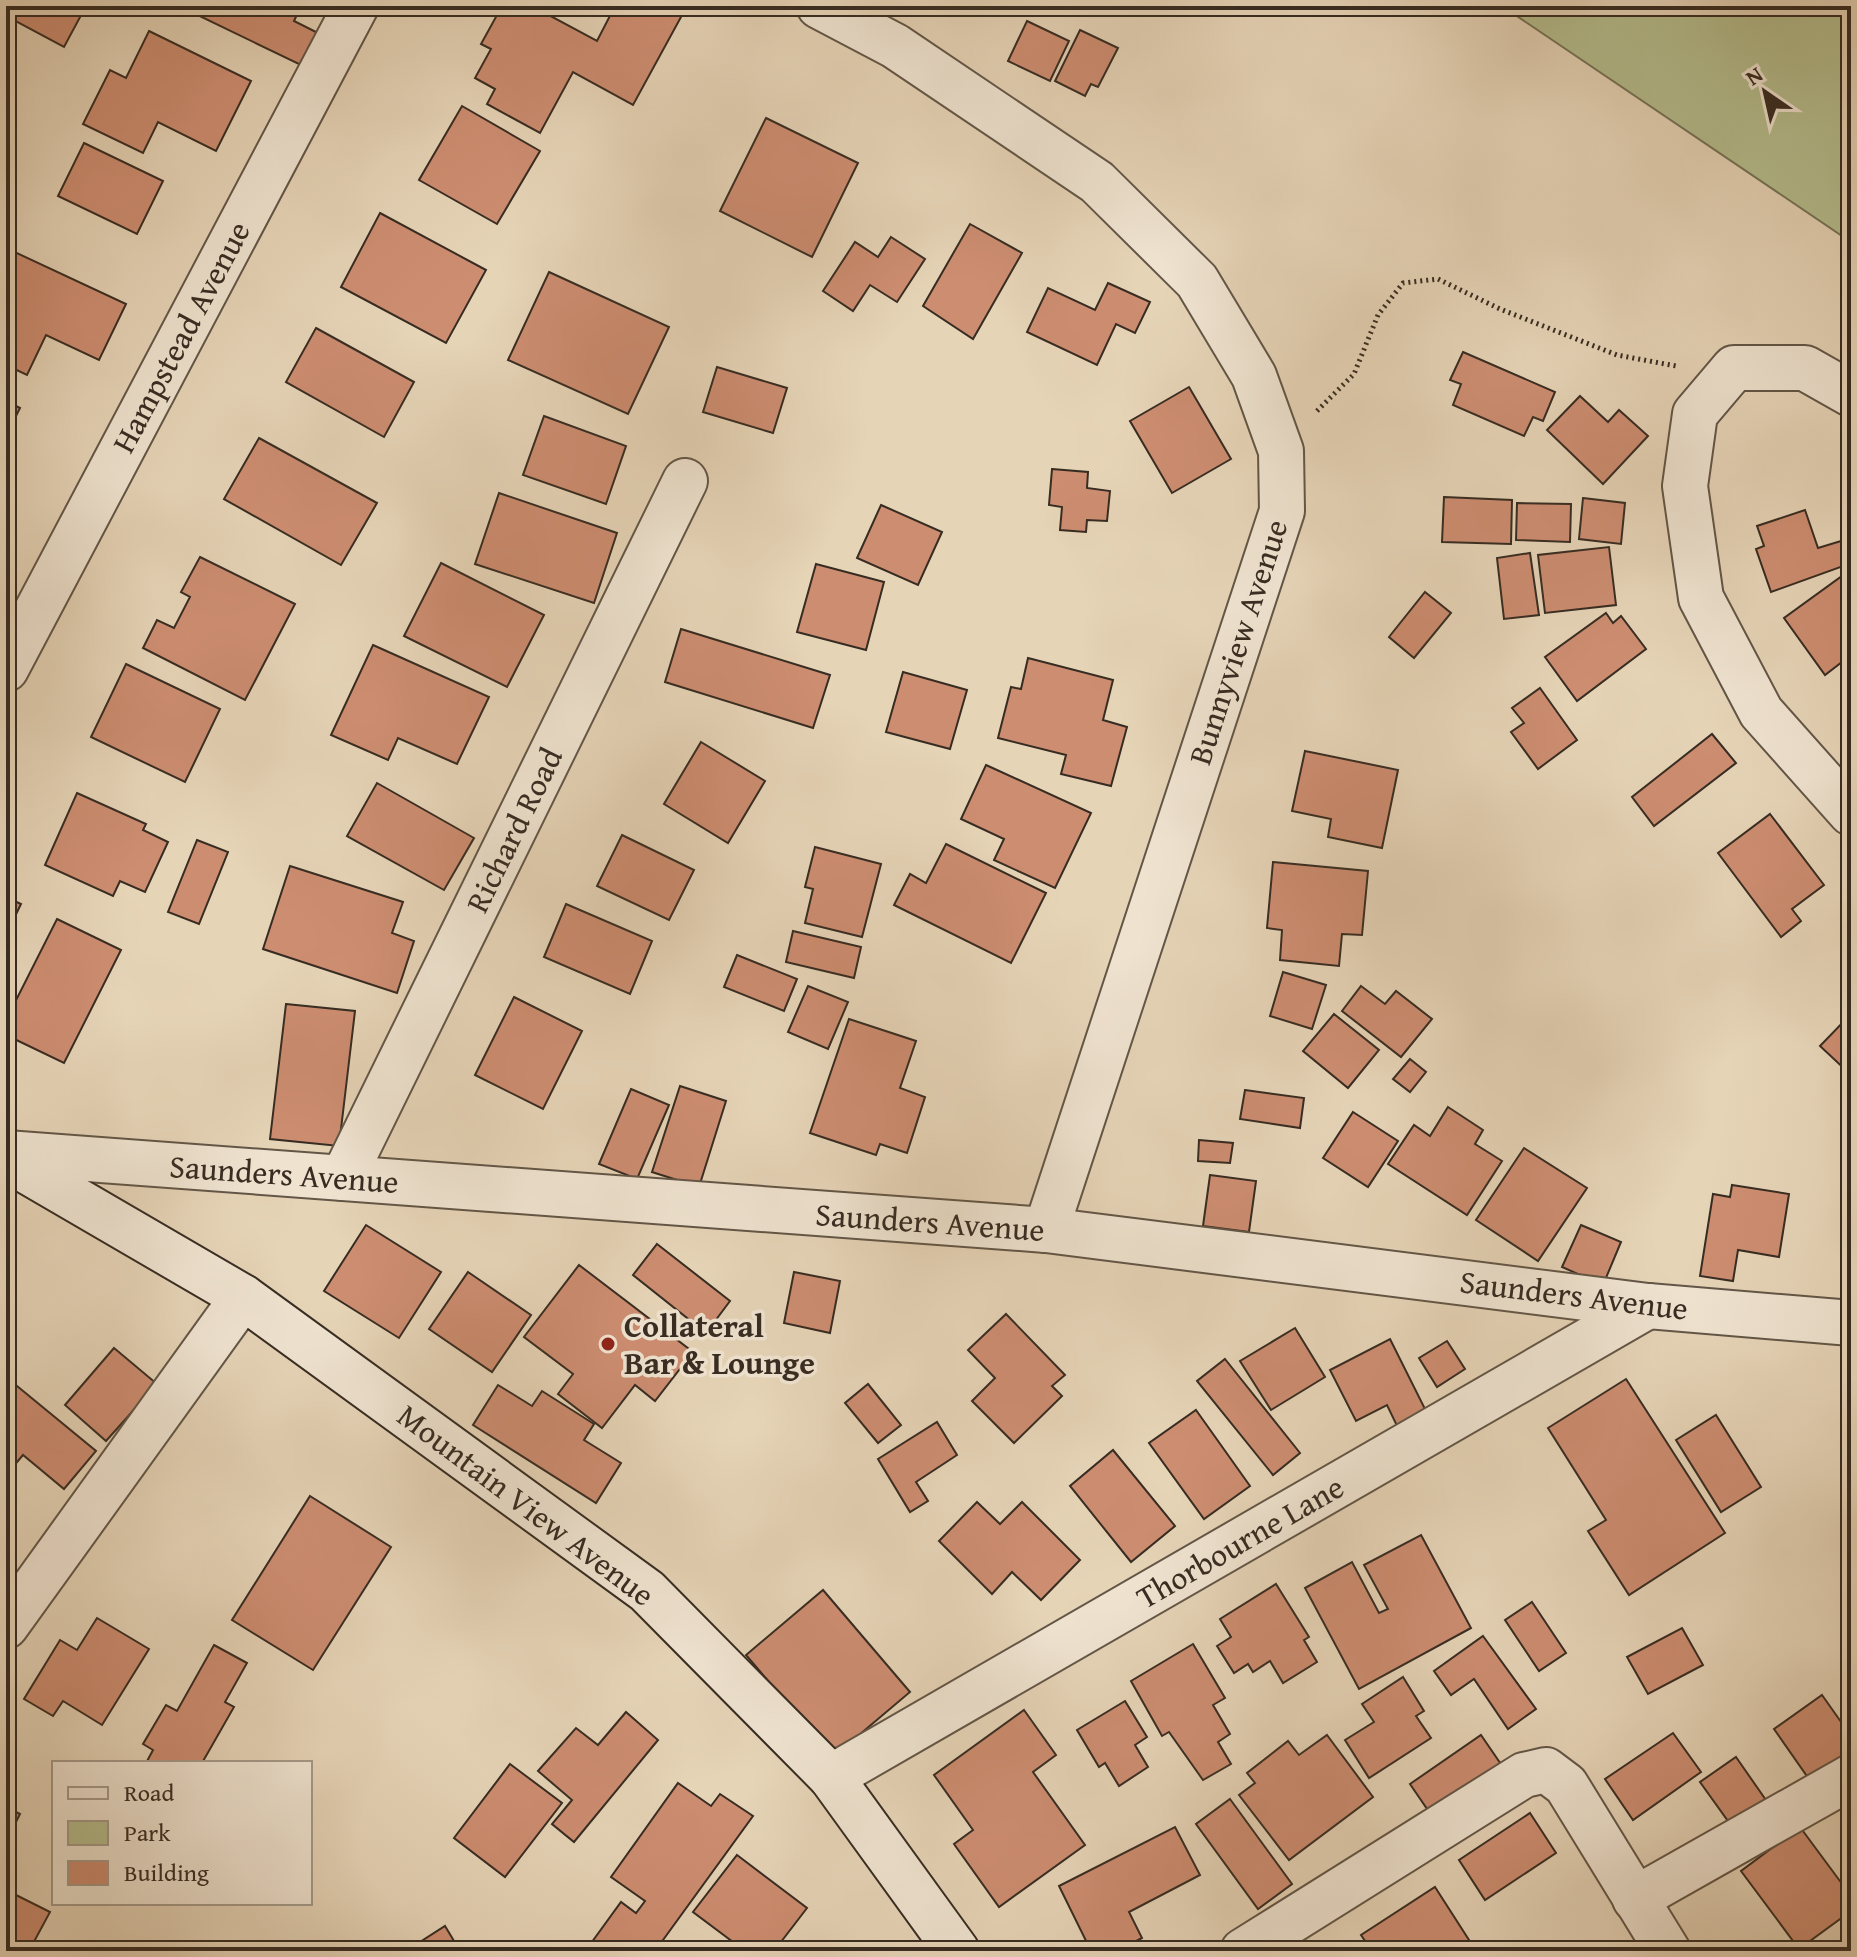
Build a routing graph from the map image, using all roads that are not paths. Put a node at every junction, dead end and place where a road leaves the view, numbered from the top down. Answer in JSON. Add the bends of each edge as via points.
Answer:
{"nodes":[{"id":1,"x":356,"y":6,"type":"edge"},
{"id":2,"x":819,"y":6,"type":"edge"},
{"id":3,"x":1851,"y":394,"type":"edge"},
{"id":4,"x":685,"y":481,"type":"dead end"},
{"id":5,"x":6,"y":669,"type":"edge"},
{"id":6,"x":1851,"y":813,"type":"edge"},
{"id":7,"x":6,"y":1156,"type":"edge"},
{"id":8,"x":343,"y":1178,"type":"junction"},
{"id":9,"x":1046,"y":1230,"type":"junction"},
{"id":10,"x":243,"y":1297,"type":"junction"},
{"id":11,"x":1648,"y":1306,"type":"junction"},
{"id":12,"x":1851,"y":1323,"type":"edge"},
{"id":13,"x":6,"y":1626,"type":"edge"},
{"id":14,"x":831,"y":1777,"type":"junction"},
{"id":15,"x":1851,"y":1777,"type":"edge"},
{"id":16,"x":1635,"y":1899,"type":"junction"},
{"id":17,"x":957,"y":1951,"type":"edge"},
{"id":18,"x":1243,"y":1951,"type":"edge"},
{"id":19,"x":1668,"y":1951,"type":"edge"}],
"edges":[{"from":1,"to":5,"type":"street","name":"Hampstead Avenue"},
{"from":2,"to":9,"type":"street","name":"Bunnyview Avenue","via":[[895,46],[1097,182],[1197,281],[1254,376],[1279,448],[1282,511]]},
{"from":3,"to":6,"type":"street","via":[[1805,368],[1734,368],[1695,414],[1685,486],[1701,598],[1761,712]]},
{"from":4,"to":8,"type":"street","name":"Richard Road"},
{"from":7,"to":8,"type":"street","name":"Saunders Avenue"},
{"from":7,"to":10,"type":"street","name":"Mountain View Avenue"},
{"from":8,"to":9,"type":"street","name":"Saunders Avenue"},
{"from":9,"to":11,"type":"street","name":"Saunders Avenue"},
{"from":10,"to":13,"type":"street"},
{"from":10,"to":14,"type":"street","name":"Mountain View Avenue","via":[[647,1591]]},
{"from":11,"to":12,"type":"street","name":"Saunders Avenue"},
{"from":11,"to":14,"type":"street","name":"Thorbourne Lane"},
{"from":14,"to":17,"type":"street","name":"Mountain View Avenue"},
{"from":15,"to":16,"type":"street"},
{"from":16,"to":18,"type":"street","via":[[1566,1785],[1546,1770],[1524,1775]]},
{"from":16,"to":19,"type":"street"}]}
